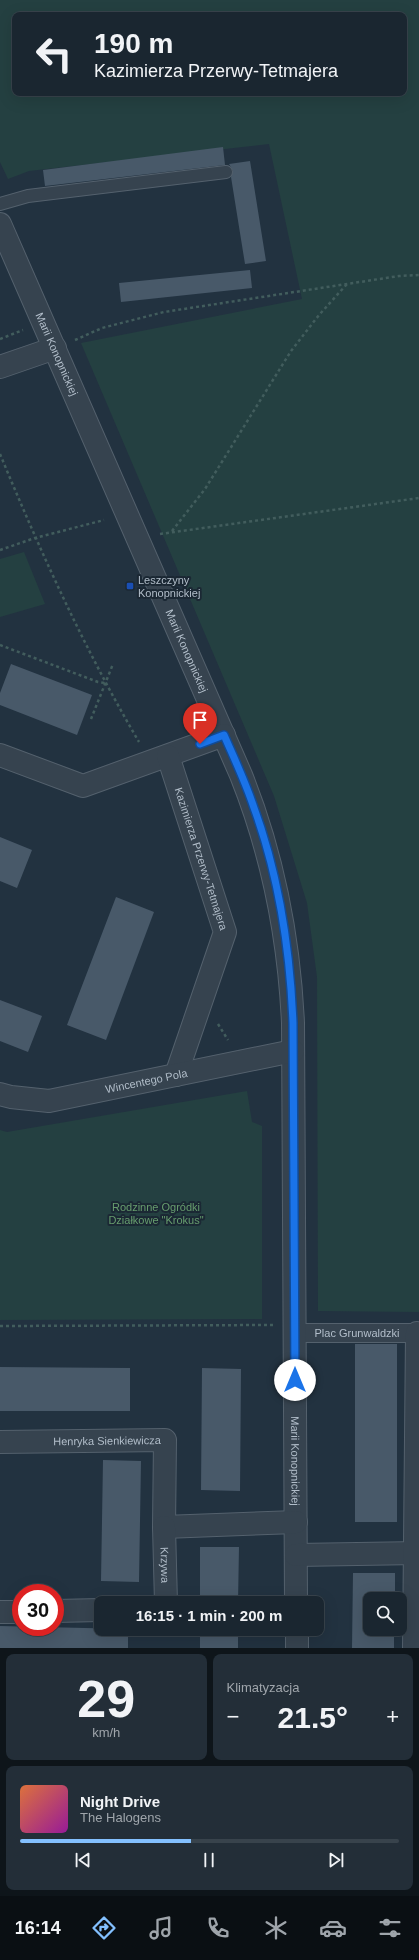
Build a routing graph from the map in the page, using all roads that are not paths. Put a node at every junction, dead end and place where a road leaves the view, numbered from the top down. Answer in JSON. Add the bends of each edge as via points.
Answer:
{"nodes":[{"id":1,"x":226,"y":172,"type":"dead end"},
{"id":2,"x":0,"y":204,"type":"edge"},
{"id":3,"x":0,"y":224,"type":"edge"},
{"id":4,"x":55,"y":348,"type":"junction"},
{"id":5,"x":0,"y":367,"type":"edge"},
{"id":6,"x":224,"y":735,"type":"junction"},
{"id":7,"x":0,"y":755,"type":"edge"},
{"id":8,"x":168,"y":756,"type":"junction"},
{"id":9,"x":294,"y":1051,"type":"junction"},
{"id":10,"x":176,"y":1075,"type":"junction"},
{"id":11,"x":0,"y":1094,"type":"edge"},
{"id":12,"x":286,"y":1329,"type":"junction"},
{"id":13,"x":418,"y":1333,"type":"edge"},
{"id":14,"x":0,"y":1442,"type":"edge"},
{"id":15,"x":296,"y":1522,"type":"junction"},
{"id":16,"x":164,"y":1527,"type":"junction"},
{"id":17,"x":417,"y":1553,"type":"edge"},
{"id":18,"x":296,"y":1555,"type":"junction"},
{"id":19,"x":166,"y":1596,"type":"edge"},
{"id":20,"x":296,"y":1596,"type":"edge"},
{"id":21,"x":94,"y":1610,"type":"edge"},
{"id":22,"x":64,"y":1611,"type":"edge"},
{"id":23,"x":0,"y":1612,"type":"edge"},
{"id":24,"x":12,"y":1612,"type":"edge"},
{"id":25,"x":296,"y":1636,"type":"edge"},
{"id":26,"x":297,"y":1648,"type":"edge"},
{"id":27,"x":414,"y":1648,"type":"edge"}],
"edges":[{"from":1,"to":2,"type":"lane","via":[[28,196]]},
{"from":3,"to":4,"type":"street","name":"Marii Konopnickiej"},
{"from":4,"to":5,"type":"street"},
{"from":4,"to":6,"type":"street","name":"Marii Konopnickiej"},
{"from":6,"to":8,"type":"street"},
{"from":6,"to":9,"type":"street","name":"Marii Konopnickiej","via":[[253,806],[276,883],[287,938]]},
{"from":7,"to":8,"type":"street","via":[[84,786]]},
{"from":8,"to":10,"type":"street","name":"Kazimierza Przerwy-Tetmajera","via":[[225,932]]},
{"from":9,"to":10,"type":"street","name":"Wincentego Pola"},
{"from":9,"to":12,"type":"street","name":"Marii Konopnickiej"},
{"from":10,"to":11,"type":"street","name":"Wincentego Pola","via":[[49,1101]]},
{"from":12,"to":13,"type":"street","name":"Plac Grunwaldzki"},
{"from":12,"to":15,"type":"street","name":"Marii Konopnickiej"},
{"from":13,"to":17,"type":"street"},
{"from":14,"to":16,"type":"street","name":"Henryka Sienkiewicza","via":[[165,1440]]},
{"from":15,"to":16,"type":"street"},
{"from":15,"to":18,"type":"street","name":"Marii Konopnickiej"},
{"from":16,"to":19,"type":"street","name":"Krzywa"},
{"from":17,"to":18,"type":"street"},
{"from":17,"to":27,"type":"street"},
{"from":18,"to":20,"type":"street","name":"Marii Konopnickiej"},
{"from":21,"to":22,"type":"street"},
{"from":23,"to":24,"type":"street"},
{"from":25,"to":26,"type":"street"}]}
